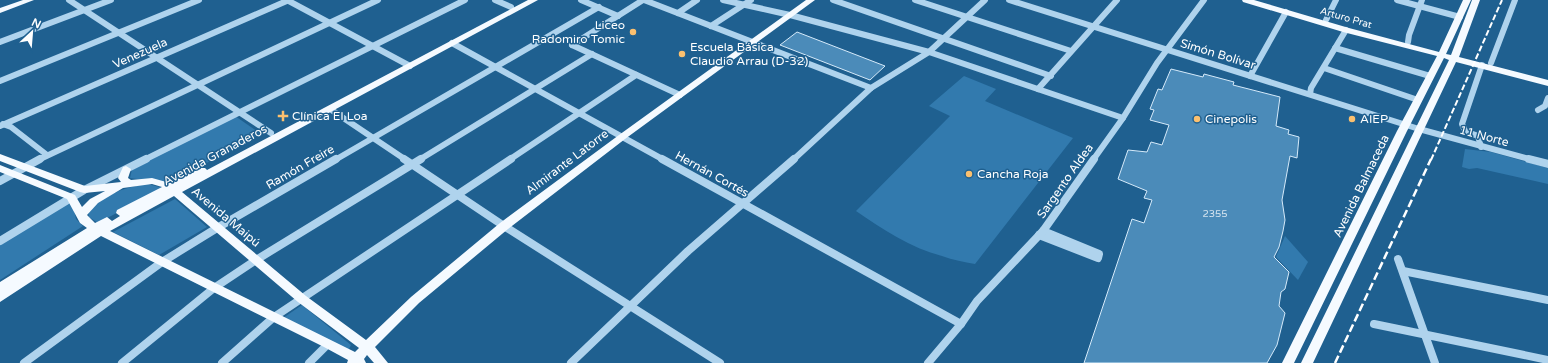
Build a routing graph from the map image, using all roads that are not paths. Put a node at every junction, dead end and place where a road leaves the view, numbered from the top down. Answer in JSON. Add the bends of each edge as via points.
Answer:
{"nodes":[{"id":1,"x":22,"y":0,"type":"edge"},
{"id":2,"x":30,"y":0,"type":"edge"},
{"id":3,"x":69,"y":0,"type":"edge"},
{"id":4,"x":111,"y":0,"type":"edge"},
{"id":5,"x":199,"y":0,"type":"edge"},
{"id":6,"x":288,"y":0,"type":"edge"},
{"id":7,"x":378,"y":0,"type":"edge"},
{"id":8,"x":465,"y":0,"type":"edge"},
{"id":9,"x":495,"y":0,"type":"edge"},
{"id":10,"x":524,"y":0,"type":"edge"},
{"id":11,"x":534,"y":0,"type":"edge"},
{"id":12,"x":581,"y":0,"type":"edge"},
{"id":13,"x":643,"y":0,"type":"edge"},
{"id":14,"x":697,"y":0,"type":"edge"},
{"id":15,"x":723,"y":0,"type":"edge"},
{"id":16,"x":751,"y":0,"type":"edge"},
{"id":17,"x":811,"y":0,"type":"edge"},
{"id":18,"x":833,"y":0,"type":"edge"},
{"id":19,"x":915,"y":0,"type":"edge"},
{"id":20,"x":985,"y":0,"type":"edge"},
{"id":21,"x":1010,"y":0,"type":"edge"},
{"id":22,"x":1117,"y":0,"type":"edge"},
{"id":23,"x":1204,"y":0,"type":"edge"},
{"id":24,"x":1246,"y":0,"type":"edge"},
{"id":25,"x":1257,"y":0,"type":"edge"},
{"id":26,"x":1336,"y":0,"type":"edge"},
{"id":27,"x":1397,"y":0,"type":"edge"},
{"id":28,"x":1422,"y":0,"type":"edge"},
{"id":29,"x":1467,"y":0,"type":"edge"},
{"id":30,"x":1476,"y":0,"type":"edge"},
{"id":31,"x":1515,"y":0,"type":"edge"},
{"id":32,"x":744,"y":5,"type":"junction"},
{"id":33,"x":1420,"y":6,"type":"junction"},
{"id":34,"x":510,"y":7,"type":"junction"},
{"id":35,"x":599,"y":7,"type":"junction"},
{"id":36,"x":0,"y":9,"type":"edge"},
{"id":37,"x":84,"y":10,"type":"junction"},
{"id":38,"x":1286,"y":12,"type":"junction"},
{"id":39,"x":678,"y":13,"type":"junction"},
{"id":40,"x":790,"y":15,"type":"junction"},
{"id":41,"x":618,"y":16,"type":"junction"},
{"id":42,"x":1460,"y":17,"type":"junction"},
{"id":43,"x":966,"y":18,"type":"junction"},
{"id":44,"x":1326,"y":20,"type":"junction"},
{"id":45,"x":329,"y":23,"type":"junction"},
{"id":46,"x":711,"y":26,"type":"junction"},
{"id":47,"x":1093,"y":26,"type":"junction"},
{"id":48,"x":1346,"y":30,"type":"junction"},
{"id":49,"x":118,"y":33,"type":"junction"},
{"id":50,"x":944,"y":38,"type":"junction"},
{"id":51,"x":0,"y":42,"type":"edge"},
{"id":52,"x":753,"y":42,"type":"junction"},
{"id":53,"x":1408,"y":42,"type":"junction"},
{"id":54,"x":452,"y":43,"type":"junction"},
{"id":55,"x":373,"y":47,"type":"junction"},
{"id":56,"x":1335,"y":48,"type":"junction"},
{"id":57,"x":1167,"y":50,"type":"junction"},
{"id":58,"x":1071,"y":51,"type":"junction"},
{"id":59,"x":928,"y":52,"type":"junction"},
{"id":60,"x":1443,"y":53,"type":"junction"},
{"id":61,"x":592,"y":54,"type":"junction"},
{"id":62,"x":1455,"y":56,"type":"junction"},
{"id":63,"x":157,"y":58,"type":"junction"},
{"id":64,"x":1491,"y":63,"type":"junction"},
{"id":65,"x":407,"y":65,"type":"junction"},
{"id":66,"x":1482,"y":65,"type":"junction"},
{"id":67,"x":495,"y":67,"type":"junction"},
{"id":68,"x":1324,"y":68,"type":"junction"},
{"id":69,"x":636,"y":75,"type":"junction"},
{"id":70,"x":1051,"y":76,"type":"junction"},
{"id":71,"x":1250,"y":76,"type":"junction"},
{"id":72,"x":1430,"y":76,"type":"junction"},
{"id":73,"x":1548,"y":77,"type":"edge"},
{"id":74,"x":0,"y":81,"type":"edge"},
{"id":75,"x":1548,"y":83,"type":"edge"},
{"id":76,"x":197,"y":84,"type":"junction"},
{"id":77,"x":871,"y":88,"type":"junction"},
{"id":78,"x":536,"y":89,"type":"junction"},
{"id":79,"x":1038,"y":89,"type":"junction"},
{"id":80,"x":1310,"y":94,"type":"junction"},
{"id":81,"x":680,"y":95,"type":"junction"},
{"id":82,"x":1548,"y":98,"type":"edge"},
{"id":83,"x":1418,"y":100,"type":"junction"},
{"id":84,"x":330,"y":108,"type":"junction"},
{"id":85,"x":1538,"y":110,"type":"dead end"},
{"id":86,"x":240,"y":111,"type":"junction"},
{"id":87,"x":578,"y":113,"type":"junction"},
{"id":88,"x":1123,"y":118,"type":"junction"},
{"id":89,"x":1,"y":124,"type":"edge"},
{"id":90,"x":1406,"y":124,"type":"junction"},
{"id":91,"x":1419,"y":129,"type":"junction"},
{"id":92,"x":271,"y":133,"type":"junction"},
{"id":93,"x":622,"y":137,"type":"junction"},
{"id":94,"x":373,"y":138,"type":"junction"},
{"id":95,"x":1481,"y":147,"type":"junction"},
{"id":96,"x":47,"y":155,"type":"junction"},
{"id":97,"x":0,"y":158,"type":"edge"},
{"id":98,"x":1547,"y":164,"type":"edge"},
{"id":99,"x":412,"y":165,"type":"junction"},
{"id":100,"x":23,"y":167,"type":"junction"},
{"id":101,"x":0,"y":168,"type":"edge"},
{"id":102,"x":126,"y":169,"type":"junction"},
{"id":103,"x":13,"y":173,"type":"junction"},
{"id":104,"x":0,"y":181,"type":"edge"},
{"id":105,"x":128,"y":184,"type":"junction"},
{"id":106,"x":172,"y":189,"type":"junction"},
{"id":107,"x":84,"y":190,"type":"junction"},
{"id":108,"x":457,"y":195,"type":"junction"},
{"id":109,"x":71,"y":197,"type":"junction"},
{"id":110,"x":744,"y":204,"type":"junction"},
{"id":111,"x":81,"y":215,"type":"junction"},
{"id":112,"x":504,"y":226,"type":"junction"},
{"id":113,"x":217,"y":228,"type":"junction"},
{"id":114,"x":98,"y":230,"type":"junction"},
{"id":115,"x":1041,"y":233,"type":"junction"},
{"id":116,"x":0,"y":241,"type":"edge"},
{"id":117,"x":1398,"y":259,"type":"dead end"},
{"id":118,"x":256,"y":260,"type":"junction"},
{"id":119,"x":162,"y":262,"type":"junction"},
{"id":120,"x":1403,"y":271,"type":"junction"},
{"id":121,"x":0,"y":288,"type":"edge"},
{"id":122,"x":214,"y":288,"type":"junction"},
{"id":123,"x":0,"y":298,"type":"edge"},
{"id":124,"x":302,"y":299,"type":"junction"},
{"id":125,"x":1548,"y":300,"type":"edge"},
{"id":126,"x":630,"y":307,"type":"junction"},
{"id":127,"x":274,"y":317,"type":"junction"},
{"id":128,"x":961,"y":324,"type":"junction"},
{"id":129,"x":1374,"y":324,"type":"dead end"},
{"id":130,"x":1425,"y":334,"type":"junction"},
{"id":131,"x":328,"y":344,"type":"junction"},
{"id":132,"x":367,"y":347,"type":"junction"},
{"id":133,"x":1520,"y":354,"type":"junction"},
{"id":134,"x":1548,"y":360,"type":"edge"},
{"id":135,"x":357,"y":362,"type":"edge"},
{"id":136,"x":24,"y":363,"type":"edge"},
{"id":137,"x":122,"y":363,"type":"edge"},
{"id":138,"x":222,"y":363,"type":"edge"},
{"id":139,"x":309,"y":363,"type":"edge"},
{"id":140,"x":382,"y":363,"type":"edge"},
{"id":141,"x":571,"y":363,"type":"edge"},
{"id":142,"x":720,"y":363,"type":"edge"},
{"id":143,"x":928,"y":363,"type":"edge"},
{"id":144,"x":1288,"y":363,"type":"edge"},
{"id":145,"x":1307,"y":363,"type":"edge"},
{"id":146,"x":1435,"y":363,"type":"edge"},
{"id":147,"x":1524,"y":363,"type":"edge"}],
"edges":[{"from":1,"to":36,"type":"main road"},
{"from":2,"to":36,"type":"main road"},
{"from":3,"to":37,"type":"street"},
{"from":4,"to":37,"type":"street"},
{"from":5,"to":49,"type":"street"},
{"from":6,"to":45,"type":"street"},
{"from":6,"to":63,"type":"street","name":"Venezuela"},
{"from":7,"to":45,"type":"street"},
{"from":8,"to":55,"type":"street"},
{"from":9,"to":34,"type":"street"},
{"from":10,"to":34,"type":"main road","name":"Avenida Granaderos"},
{"from":11,"to":54,"type":"main road","name":"Avenida Granaderos"},
{"from":12,"to":35,"type":"street"},
{"from":13,"to":39,"type":"street"},
{"from":13,"to":41,"type":"street"},
{"from":14,"to":39,"type":"street"},
{"from":15,"to":32,"type":"street"},
{"from":16,"to":32,"type":"street"},
{"from":17,"to":40,"type":"main road","name":"Almirante Latorre"},
{"from":18,"to":50,"type":"street"},
{"from":19,"to":43,"type":"street"},
{"from":20,"to":43,"type":"street"},
{"from":21,"to":47,"type":"street","name":"Simón Bolívar"},
{"from":22,"to":47,"type":"street"},
{"from":23,"to":57,"type":"street","name":"Sargento Aldea"},
{"from":24,"to":38,"type":"main road","name":"Arturo Prat"},
{"from":25,"to":44,"type":"main road","name":"Arturo Prat"},
{"from":26,"to":44,"type":"street"},
{"from":27,"to":33,"type":"street"},
{"from":28,"to":33,"type":"street"},
{"from":29,"to":42,"type":"main road","name":"Avenida Balmaceda"},
{"from":30,"to":62,"type":"main road"},
{"from":31,"to":64,"type":"street"},
{"from":32,"to":40,"type":"street"},
{"from":32,"to":46,"type":"street"},
{"from":33,"to":42,"type":"street"},
{"from":33,"to":53,"type":"street"},
{"from":34,"to":65,"type":"main road","name":"Avenida Granaderos"},
{"from":35,"to":41,"type":"street"},
{"from":35,"to":67,"type":"street","name":"Ramón Freire"},
{"from":37,"to":49,"type":"street"},
{"from":37,"to":51,"type":"street"},
{"from":38,"to":48,"type":"main road","name":"Arturo Prat"},
{"from":38,"to":71,"type":"street"},
{"from":39,"to":46,"type":"street"},
{"from":40,"to":52,"type":"main road","name":"Almirante Latorre"},
{"from":40,"to":59,"type":"street"},
{"from":41,"to":61,"type":"street","via":[[572,45]]},
{"from":42,"to":60,"type":"main road","name":"Avenida Balmaceda"},
{"from":43,"to":50,"type":"street"},
{"from":43,"to":58,"type":"street"},
{"from":44,"to":53,"type":"main road","name":"Arturo Prat"},
{"from":45,"to":55,"type":"street"},
{"from":45,"to":76,"type":"street"},
{"from":46,"to":52,"type":"street"},
{"from":47,"to":57,"type":"street","name":"Simón Bolívar"},
{"from":47,"to":58,"type":"street"},
{"from":48,"to":56,"type":"street"},
{"from":48,"to":60,"type":"main road","name":"Arturo Prat"},
{"from":49,"to":63,"type":"street"},
{"from":49,"to":74,"type":"street"},
{"from":50,"to":59,"type":"street"},
{"from":50,"to":70,"type":"street"},
{"from":52,"to":77,"type":"street"},
{"from":52,"to":81,"type":"main road","name":"Almirante Latorre"},
{"from":53,"to":60,"type":"main road","name":"Arturo Prat"},
{"from":54,"to":65,"type":"main road","name":"Avenida Granaderos"},
{"from":54,"to":67,"type":"street","name":"Hernán Cortés"},
{"from":55,"to":65,"type":"street"},
{"from":55,"to":86,"type":"street"},
{"from":56,"to":68,"type":"street"},
{"from":56,"to":72,"type":"street"},
{"from":57,"to":71,"type":"street","name":"Simón Bolívar"},
{"from":57,"to":88,"type":"street","name":"Sargento Aldea"},
{"from":58,"to":70,"type":"street"},
{"from":59,"to":77,"type":"street"},
{"from":59,"to":79,"type":"street"},
{"from":60,"to":62,"type":"main road"},
{"from":60,"to":72,"type":"main road","name":"Avenida Balmaceda"},
{"from":61,"to":69,"type":"street"},
{"from":61,"to":78,"type":"street"},
{"from":62,"to":64,"type":"main road"},
{"from":62,"to":66,"type":"main road"},
{"from":62,"to":91,"type":"main road"},
{"from":63,"to":76,"type":"street"},
{"from":63,"to":89,"type":"street","name":"Venezuela"},
{"from":64,"to":73,"type":"main road"},
{"from":65,"to":84,"type":"main road","name":"Avenida Granaderos"},
{"from":65,"to":92,"type":"main road","name":"Avenida Granaderos"},
{"from":66,"to":75,"type":"main road"},
{"from":66,"to":95,"type":"street","via":[[1462,124],[1465,131],[1478,136]]},
{"from":67,"to":78,"type":"street","name":"Hernán Cortés"},
{"from":67,"to":94,"type":"street","name":"Ramón Freire"},
{"from":68,"to":80,"type":"street"},
{"from":68,"to":83,"type":"street"},
{"from":69,"to":81,"type":"street"},
{"from":69,"to":87,"type":"street"},
{"from":70,"to":79,"type":"street"},
{"from":71,"to":80,"type":"street","name":"Simón Bolívar"},
{"from":72,"to":83,"type":"main road","name":"Avenida Balmaceda"},
{"from":76,"to":86,"type":"street"},
{"from":76,"to":96,"type":"street"},
{"from":77,"to":110,"type":"street"},
{"from":78,"to":87,"type":"street","name":"Hernán Cortés"},
{"from":78,"to":99,"type":"street"},
{"from":79,"to":88,"type":"street"},
{"from":80,"to":90,"type":"street","name":"Simón Bolívar"},
{"from":81,"to":93,"type":"main road","name":"Almirante Latorre"},
{"from":82,"to":85,"type":"street","via":[[1545,106]]},
{"from":83,"to":90,"type":"main road","name":"Avenida Balmaceda"},
{"from":84,"to":94,"type":"street"},
{"from":84,"to":106,"type":"main road","name":"Avenida Granaderos"},
{"from":86,"to":92,"type":"street"},
{"from":86,"to":102,"type":"street"},
{"from":87,"to":93,"type":"street","name":"Hernán Cortés"},
{"from":87,"to":108,"type":"street"},
{"from":88,"to":115,"type":"street","name":"Sargento Aldea"},
{"from":89,"to":96,"type":"street","via":[[11,127]]},
{"from":90,"to":91,"type":"street","name":"Simón Bolívar"},
{"from":90,"to":144,"type":"main road","name":"Avenida Balmaceda"},
{"from":91,"to":95,"type":"street","name":"11 Norte"},
{"from":91,"to":145,"type":"main road"},
{"from":92,"to":106,"type":"main road","name":"Avenida Granaderos"},
{"from":93,"to":110,"type":"street","name":"Hernán Cortés"},
{"from":93,"to":112,"type":"main road","name":"Almirante Latorre"},
{"from":94,"to":99,"type":"street"},
{"from":94,"to":113,"type":"street","name":"Ramón Freire"},
{"from":95,"to":98,"type":"street","name":"11 Norte"},
{"from":96,"to":100,"type":"street"},
{"from":97,"to":100,"type":"main road","name":"Avenida Maipú"},
{"from":99,"to":108,"type":"street"},
{"from":99,"to":118,"type":"street"},
{"from":100,"to":103,"type":"street"},
{"from":100,"to":107,"type":"main road","name":"Avenida Maipú"},
{"from":101,"to":103,"type":"main road"},
{"from":102,"to":105,"type":"main road","via":[[123,178]]},
{"from":102,"to":107,"type":"street"},
{"from":103,"to":104,"type":"street"},
{"from":103,"to":109,"type":"main road"},
{"from":105,"to":106,"type":"main road","name":"Avenida Maipú","via":[[152,181]]},
{"from":105,"to":107,"type":"main road","name":"Avenida Maipú"},
{"from":105,"to":111,"type":"main road","via":[[94,201]]},
{"from":106,"to":113,"type":"main road","name":"Avenida Maipú"},
{"from":106,"to":114,"type":"main road","name":"Avenida Granaderos"},
{"from":107,"to":109,"type":"street"},
{"from":108,"to":112,"type":"street"},
{"from":108,"to":124,"type":"street"},
{"from":109,"to":111,"type":"main road"},
{"from":109,"to":116,"type":"street"},
{"from":110,"to":126,"type":"street","via":[[688,251]]},
{"from":110,"to":128,"type":"street","name":"Hernán Cortés"},
{"from":111,"to":114,"type":"main road"},
{"from":112,"to":126,"type":"street"},
{"from":112,"to":132,"type":"main road","name":"Almirante Latorre","via":[[431,285]]},
{"from":113,"to":118,"type":"main road","name":"Avenida Maipú"},
{"from":113,"to":119,"type":"street","name":"Ramón Freire"},
{"from":114,"to":119,"type":"main road"},
{"from":114,"to":121,"type":"main road","name":"Avenida Granaderos"},
{"from":114,"to":123,"type":"main road","name":"Avenida Granaderos"},
{"from":115,"to":115,"type":"street","via":[[1098,258],[1099,254]]},
{"from":115,"to":128,"type":"street","name":"Sargento Aldea","via":[[982,296]]},
{"from":117,"to":120,"type":"street"},
{"from":118,"to":122,"type":"street"},
{"from":118,"to":124,"type":"main road","name":"Avenida Maipú"},
{"from":119,"to":122,"type":"main road"},
{"from":119,"to":136,"type":"street","name":"Ramón Freire"},
{"from":120,"to":125,"type":"street"},
{"from":120,"to":130,"type":"street"},
{"from":122,"to":127,"type":"main road"},
{"from":122,"to":137,"type":"street"},
{"from":124,"to":127,"type":"street"},
{"from":124,"to":132,"type":"main road","name":"Avenida Maipú"},
{"from":126,"to":141,"type":"street"},
{"from":126,"to":142,"type":"street"},
{"from":127,"to":131,"type":"main road"},
{"from":127,"to":138,"type":"street"},
{"from":128,"to":143,"type":"street","name":"Sargento Aldea"},
{"from":129,"to":130,"type":"street"},
{"from":130,"to":133,"type":"street"},
{"from":130,"to":146,"type":"street"},
{"from":131,"to":135,"type":"main road"},
{"from":131,"to":139,"type":"street"},
{"from":132,"to":135,"type":"main road","name":"Almirante Latorre"},
{"from":132,"to":140,"type":"main road","name":"Avenida Maipú"},
{"from":133,"to":134,"type":"street"},
{"from":133,"to":147,"type":"street"}]}
